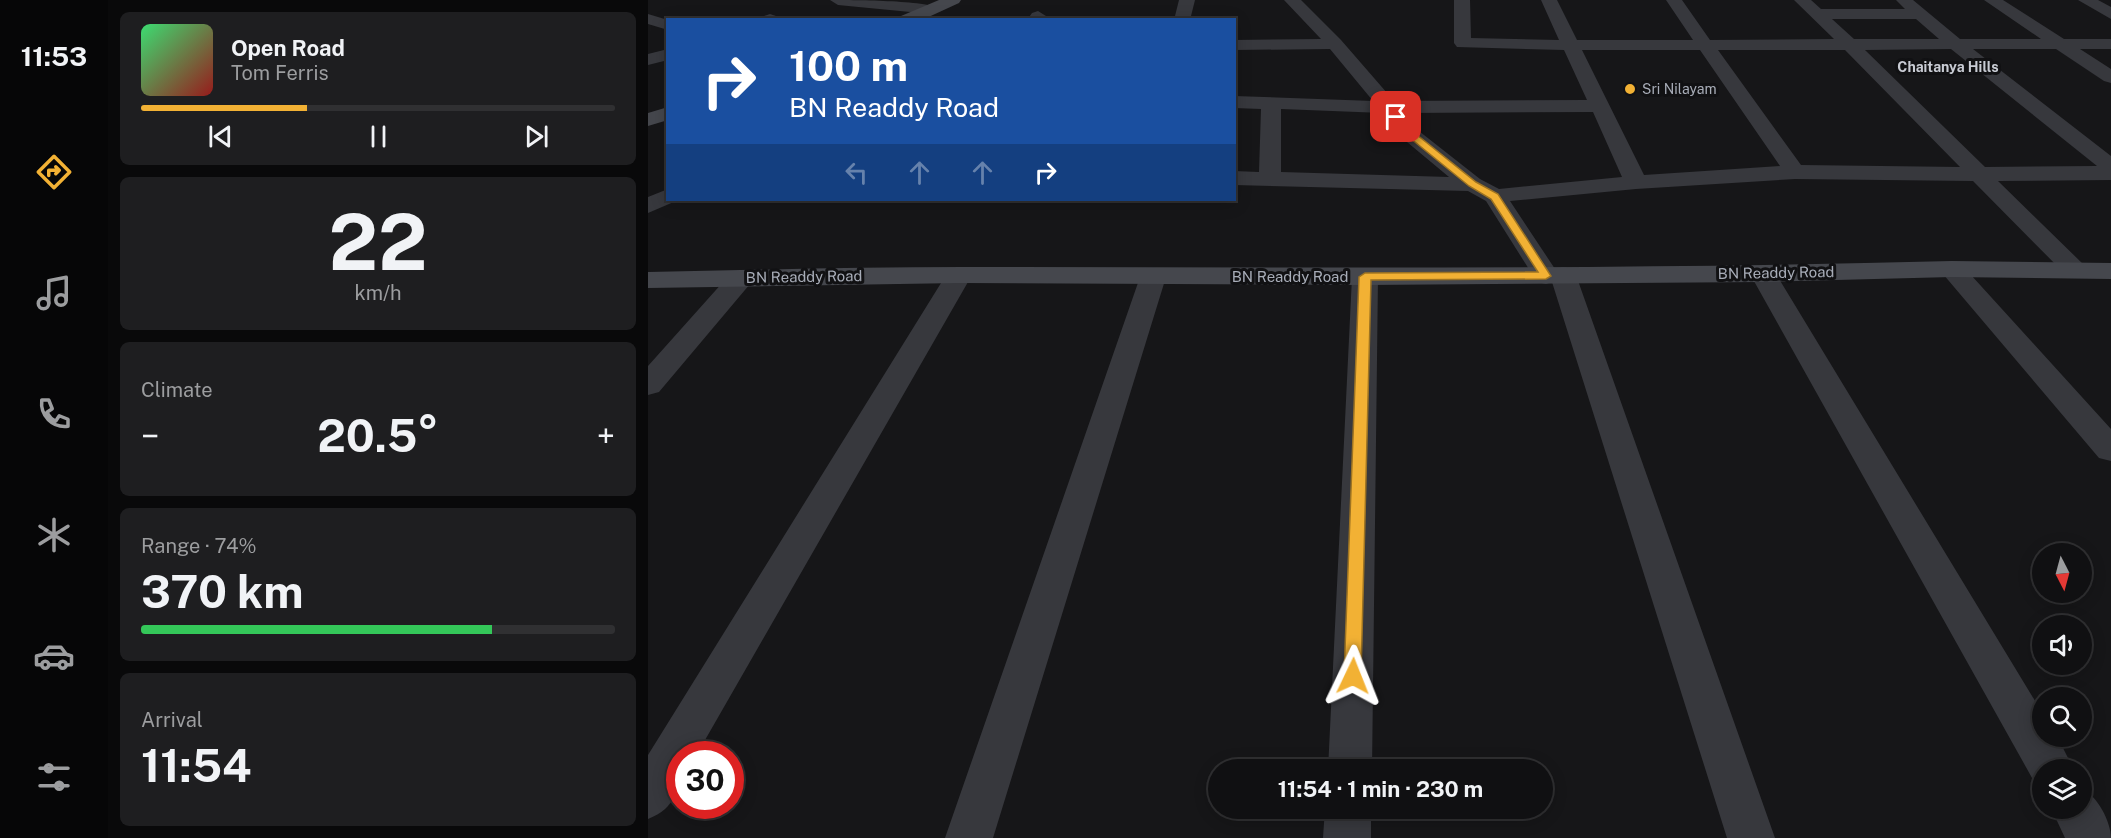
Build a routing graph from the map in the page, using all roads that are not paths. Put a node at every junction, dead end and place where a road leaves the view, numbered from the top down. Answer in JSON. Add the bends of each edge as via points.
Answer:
{"nodes":[{"id":1,"x":838,"y":0,"type":"edge"},
{"id":2,"x":953,"y":0,"type":"edge"},
{"id":3,"x":1187,"y":0,"type":"edge"},
{"id":4,"x":1292,"y":0,"type":"edge"},
{"id":5,"x":1462,"y":0,"type":"edge"},
{"id":6,"x":1549,"y":0,"type":"edge"},
{"id":7,"x":1674,"y":0,"type":"edge"},
{"id":8,"x":1904,"y":0,"type":"edge"},
{"id":9,"x":1992,"y":0,"type":"edge"},
{"id":10,"x":2086,"y":0,"type":"edge"},
{"id":11,"x":1810,"y":7,"type":"edge"},
{"id":12,"x":931,"y":9,"type":"junction"},
{"id":13,"x":1921,"y":14,"type":"junction"},
{"id":14,"x":2111,"y":14,"type":"edge"},
{"id":15,"x":911,"y":18,"type":"edge"},
{"id":16,"x":1182,"y":18,"type":"edge"},
{"id":17,"x":648,"y":19,"type":"edge"},
{"id":18,"x":666,"y":24,"type":"edge"},
{"id":19,"x":1335,"y":44,"type":"junction"},
{"id":20,"x":1707,"y":44,"type":"junction"},
{"id":21,"x":1955,"y":44,"type":"junction"},
{"id":22,"x":2060,"y":44,"type":"junction"},
{"id":23,"x":2111,"y":44,"type":"edge"},
{"id":24,"x":1236,"y":45,"type":"edge"},
{"id":25,"x":1569,"y":45,"type":"junction"},
{"id":26,"x":1850,"y":45,"type":"junction"},
{"id":27,"x":666,"y":55,"type":"edge"},
{"id":28,"x":648,"y":60,"type":"edge"},
{"id":29,"x":2111,"y":77,"type":"edge"},
{"id":30,"x":1236,"y":102,"type":"edge"},
{"id":31,"x":1271,"y":102,"type":"junction"},
{"id":32,"x":1389,"y":106,"type":"junction"},
{"id":33,"x":1599,"y":106,"type":"junction"},
{"id":34,"x":666,"y":114,"type":"edge"},
{"id":35,"x":648,"y":120,"type":"edge"},
{"id":36,"x":2111,"y":168,"type":"edge"},
{"id":37,"x":1795,"y":172,"type":"junction"},
{"id":38,"x":2111,"y":173,"type":"edge"},
{"id":39,"x":1978,"y":174,"type":"junction"},
{"id":40,"x":1236,"y":178,"type":"edge"},
{"id":41,"x":1270,"y":178,"type":"junction"},
{"id":42,"x":1636,"y":182,"type":"junction"},
{"id":43,"x":1472,"y":184,"type":"junction"},
{"id":44,"x":1495,"y":196,"type":"junction"},
{"id":45,"x":666,"y":197,"type":"edge"},
{"id":46,"x":648,"y":206,"type":"edge"},
{"id":47,"x":1952,"y":269,"type":"junction"},
{"id":48,"x":2075,"y":270,"type":"junction"},
{"id":49,"x":2111,"y":271,"type":"edge"},
{"id":50,"x":1763,"y":274,"type":"junction"},
{"id":51,"x":959,"y":275,"type":"junction"},
{"id":52,"x":1554,"y":275,"type":"junction"},
{"id":53,"x":1153,"y":277,"type":"junction"},
{"id":54,"x":1365,"y":277,"type":"junction"},
{"id":55,"x":741,"y":278,"type":"junction"},
{"id":56,"x":648,"y":280,"type":"edge"},
{"id":57,"x":648,"y":385,"type":"edge"},
{"id":58,"x":2111,"y":450,"type":"edge"},
{"id":59,"x":1350,"y":759,"type":"edge"},
{"id":60,"x":2046,"y":759,"type":"edge"},
{"id":61,"x":648,"y":797,"type":"edge"},
{"id":62,"x":1348,"y":819,"type":"edge"},
{"id":63,"x":2080,"y":819,"type":"edge"},
{"id":64,"x":969,"y":838,"type":"edge"},
{"id":65,"x":1347,"y":838,"type":"edge"},
{"id":66,"x":1751,"y":838,"type":"edge"},
{"id":67,"x":2091,"y":838,"type":"edge"}],
"edges":[{"from":1,"to":12,"type":"street"},
{"from":2,"to":12,"type":"street"},
{"from":3,"to":16,"type":"street"},
{"from":4,"to":19,"type":"street"},
{"from":5,"to":25,"type":"street","via":[[1463,43]]},
{"from":6,"to":25,"type":"street"},
{"from":7,"to":20,"type":"street"},
{"from":8,"to":13,"type":"street"},
{"from":9,"to":22,"type":"street"},
{"from":10,"to":14,"type":"street"},
{"from":11,"to":13,"type":"street"},
{"from":11,"to":26,"type":"street"},
{"from":12,"to":15,"type":"street"},
{"from":13,"to":21,"type":"street"},
{"from":17,"to":18,"type":"street"},
{"from":19,"to":24,"type":"street"},
{"from":19,"to":32,"type":"street"},
{"from":20,"to":25,"type":"street"},
{"from":20,"to":26,"type":"street"},
{"from":20,"to":37,"type":"street"},
{"from":21,"to":22,"type":"street"},
{"from":21,"to":26,"type":"street"},
{"from":21,"to":36,"type":"street"},
{"from":22,"to":23,"type":"street"},
{"from":22,"to":29,"type":"street"},
{"from":25,"to":33,"type":"street"},
{"from":26,"to":39,"type":"street"},
{"from":27,"to":28,"type":"street"},
{"from":30,"to":31,"type":"street"},
{"from":31,"to":32,"type":"street"},
{"from":31,"to":41,"type":"street"},
{"from":32,"to":33,"type":"street"},
{"from":32,"to":43,"type":"street","via":[[1402,128]]},
{"from":33,"to":42,"type":"street"},
{"from":34,"to":35,"type":"street"},
{"from":37,"to":39,"type":"street"},
{"from":37,"to":42,"type":"street"},
{"from":38,"to":39,"type":"street"},
{"from":39,"to":48,"type":"street"},
{"from":40,"to":41,"type":"street"},
{"from":41,"to":43,"type":"street"},
{"from":42,"to":44,"type":"street"},
{"from":43,"to":44,"type":"street"},
{"from":44,"to":52,"type":"street"},
{"from":45,"to":46,"type":"street"},
{"from":47,"to":48,"type":"street","name":"BN Readdy Road"},
{"from":47,"to":50,"type":"street","name":"BN Readdy Road"},
{"from":47,"to":58,"type":"street"},
{"from":48,"to":49,"type":"street","name":"BN Readdy Road"},
{"from":50,"to":52,"type":"street","name":"BN Readdy Road"},
{"from":50,"to":60,"type":"street"},
{"from":51,"to":53,"type":"street","name":"BN Readdy Road"},
{"from":51,"to":55,"type":"street","name":"BN Readdy Road"},
{"from":51,"to":61,"type":"street"},
{"from":52,"to":54,"type":"street","name":"BN Readdy Road"},
{"from":52,"to":66,"type":"street"},
{"from":53,"to":54,"type":"street","name":"BN Readdy Road"},
{"from":53,"to":64,"type":"street"},
{"from":54,"to":59,"type":"street"},
{"from":55,"to":56,"type":"street","name":"BN Readdy Road"},
{"from":55,"to":57,"type":"street"},
{"from":62,"to":65,"type":"street"},
{"from":63,"to":67,"type":"street"}]}
